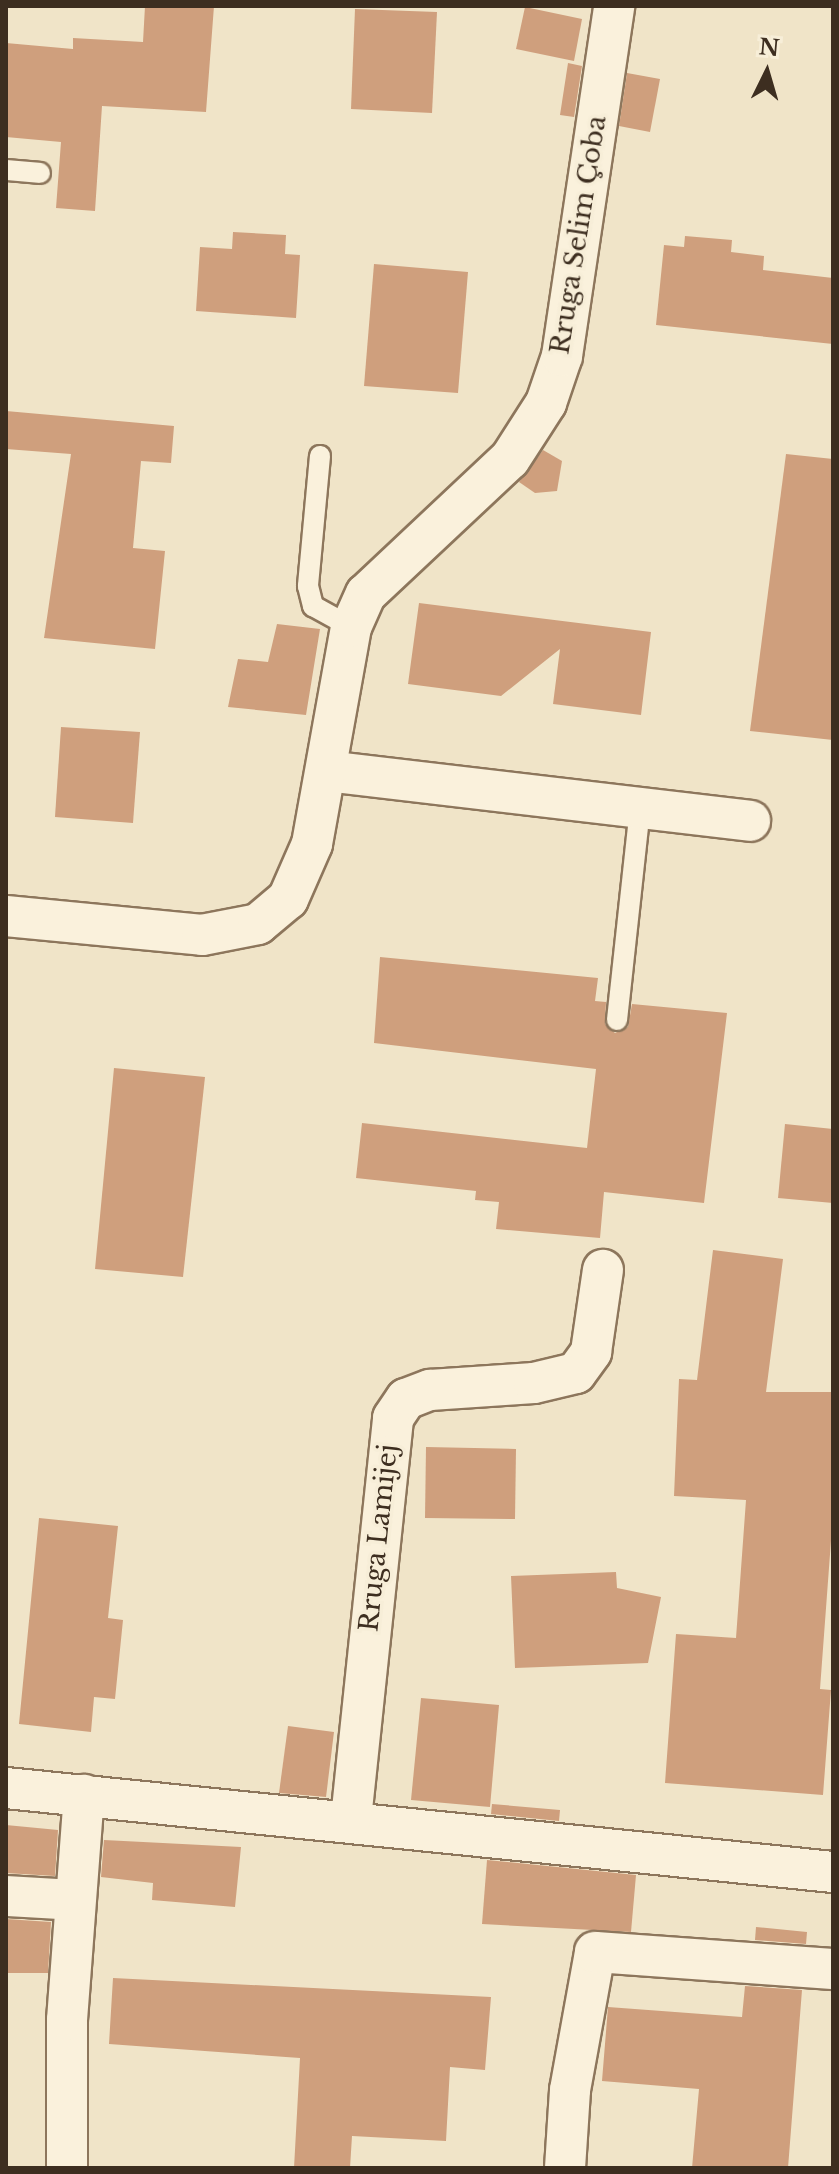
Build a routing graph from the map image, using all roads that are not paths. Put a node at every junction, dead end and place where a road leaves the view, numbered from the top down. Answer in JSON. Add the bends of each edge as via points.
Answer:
{"nodes":[{"id":1,"x":614,"y":6,"type":"edge"},
{"id":2,"x":6,"y":170,"type":"edge"},
{"id":3,"x":40,"y":173,"type":"dead end"},
{"id":4,"x":320,"y":456,"type":"dead end"},
{"id":5,"x":351,"y":627,"type":"junction"},
{"id":6,"x":326,"y":771,"type":"junction"},
{"id":7,"x":640,"y":808,"type":"junction"},
{"id":8,"x":750,"y":821,"type":"dead end"},
{"id":9,"x":6,"y":916,"type":"edge"},
{"id":10,"x":617,"y":1020,"type":"dead end"},
{"id":11,"x":603,"y":1270,"type":"dead end"},
{"id":12,"x":6,"y":1788,"type":"edge"},
{"id":13,"x":84,"y":1795,"type":"junction"},
{"id":14,"x":351,"y":1819,"type":"junction"},
{"id":15,"x":833,"y":1872,"type":"edge"},
{"id":16,"x":6,"y":1896,"type":"edge"},
{"id":17,"x":75,"y":1900,"type":"junction"},
{"id":18,"x":833,"y":1969,"type":"edge"},
{"id":19,"x":67,"y":2168,"type":"edge"},
{"id":20,"x":565,"y":2168,"type":"edge"}],
"edges":[{"from":1,"to":5,"type":"street","name":"Rruga Selim Çoba","via":[[562,356],[546,403],[510,459],[366,594]]},
{"from":2,"to":3,"type":"lane"},
{"from":4,"to":5,"type":"lane","via":[[308,586],[313,606]]},
{"from":5,"to":6,"type":"street","name":"Rruga Selim Çoba"},
{"from":6,"to":7,"type":"street"},
{"from":6,"to":9,"type":"street","name":"Rruga Selim Çoba","via":[[312,844],[288,899],[258,924],[202,935]]},
{"from":7,"to":8,"type":"street"},
{"from":7,"to":10,"type":"lane"},
{"from":11,"to":14,"type":"street","name":"Rruga Lamijej","via":[[591,1352],[576,1373],[534,1383],[430,1390],[406,1399],[393,1418]]},
{"from":12,"to":13,"type":"street"},
{"from":13,"to":14,"type":"street"},
{"from":13,"to":17,"type":"street"},
{"from":14,"to":15,"type":"street"},
{"from":16,"to":17,"type":"street"},
{"from":17,"to":19,"type":"street"},
{"from":18,"to":20,"type":"street","via":[[595,1952],[570,2090]]}]}
